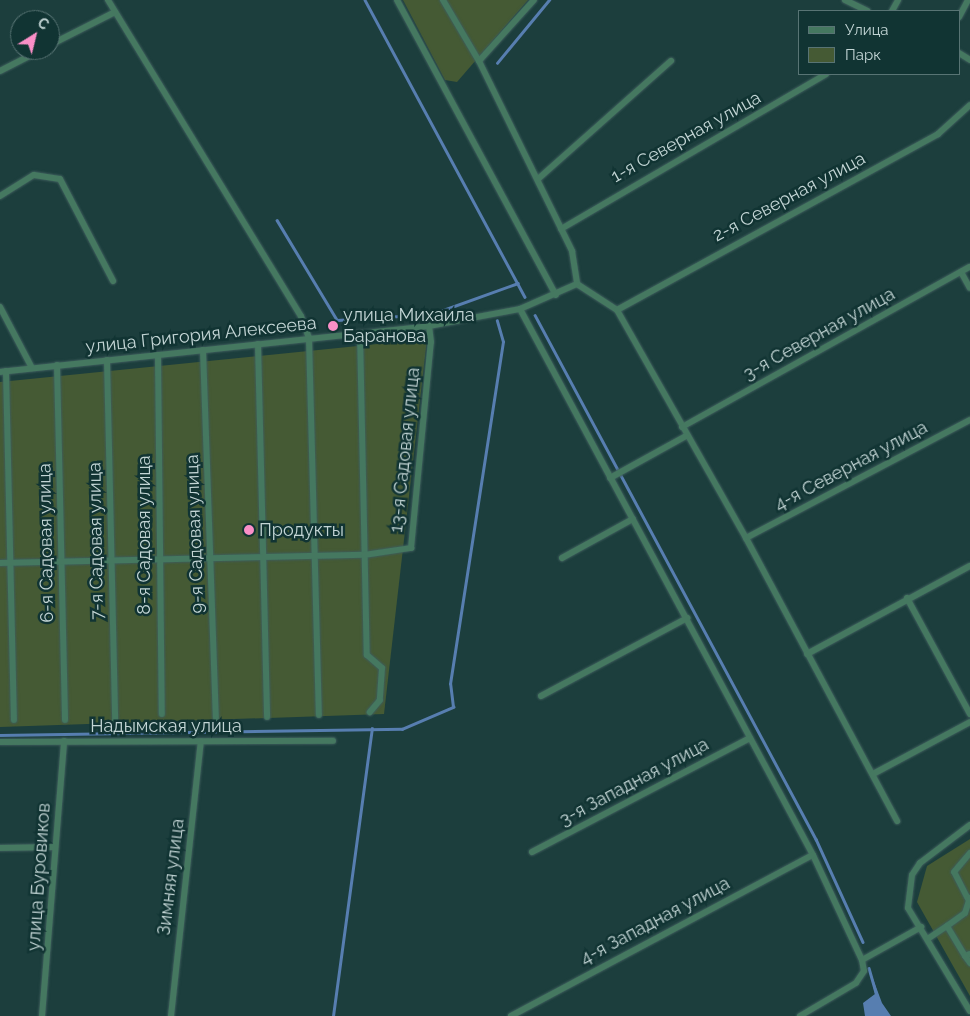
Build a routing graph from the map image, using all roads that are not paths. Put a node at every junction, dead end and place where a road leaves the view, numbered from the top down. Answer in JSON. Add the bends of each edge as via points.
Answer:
{"nodes":[{"id":1,"x":108,"y":0,"type":"edge"},
{"id":2,"x":397,"y":0,"type":"edge"},
{"id":3,"x":443,"y":0,"type":"edge"},
{"id":4,"x":534,"y":0,"type":"edge"},
{"id":5,"x":845,"y":0,"type":"edge"},
{"id":6,"x":968,"y":0,"type":"edge"},
{"id":7,"x":866,"y":10,"type":"edge"},
{"id":8,"x":115,"y":12,"type":"junction"},
{"id":9,"x":960,"y":15,"type":"edge"},
{"id":10,"x":60,"y":40,"type":"edge"},
{"id":11,"x":22,"y":60,"type":"edge"},
{"id":12,"x":671,"y":61,"type":"dead end"},
{"id":13,"x":479,"y":62,"type":"junction"},
{"id":14,"x":0,"y":72,"type":"edge"},
{"id":15,"x":824,"y":75,"type":"edge"},
{"id":16,"x":970,"y":104,"type":"edge"},
{"id":17,"x":538,"y":179,"type":"junction"},
{"id":18,"x":0,"y":196,"type":"edge"},
{"id":19,"x":560,"y":229,"type":"junction"},
{"id":20,"x":970,"y":267,"type":"edge"},
{"id":21,"x":961,"y":272,"type":"junction"},
{"id":22,"x":113,"y":281,"type":"dead end"},
{"id":23,"x":577,"y":284,"type":"junction"},
{"id":24,"x":970,"y":288,"type":"edge"},
{"id":25,"x":556,"y":294,"type":"junction"},
{"id":26,"x":0,"y":307,"type":"edge"},
{"id":27,"x":520,"y":309,"type":"junction"},
{"id":28,"x":617,"y":310,"type":"junction"},
{"id":29,"x":429,"y":326,"type":"junction"},
{"id":30,"x":360,"y":333,"type":"junction"},
{"id":31,"x":309,"y":338,"type":"junction"},
{"id":32,"x":258,"y":344,"type":"junction"},
{"id":33,"x":204,"y":350,"type":"junction"},
{"id":34,"x":158,"y":355,"type":"junction"},
{"id":35,"x":107,"y":360,"type":"junction"},
{"id":36,"x":57,"y":366,"type":"junction"},
{"id":37,"x":32,"y":368,"type":"junction"},
{"id":38,"x":3,"y":371,"type":"edge"},
{"id":39,"x":970,"y":420,"type":"edge"},
{"id":40,"x":682,"y":426,"type":"junction"},
{"id":41,"x":686,"y":436,"type":"junction"},
{"id":42,"x":610,"y":478,"type":"junction"},
{"id":43,"x":632,"y":520,"type":"junction"},
{"id":44,"x":746,"y":538,"type":"junction"},
{"id":45,"x":364,"y":555,"type":"junction"},
{"id":46,"x":314,"y":556,"type":"junction"},
{"id":47,"x":212,"y":558,"type":"junction"},
{"id":48,"x":264,"y":558,"type":"junction"},
{"id":49,"x":562,"y":558,"type":"dead end"},
{"id":50,"x":157,"y":559,"type":"junction"},
{"id":51,"x":112,"y":561,"type":"junction"},
{"id":52,"x":61,"y":562,"type":"junction"},
{"id":53,"x":10,"y":563,"type":"junction"},
{"id":54,"x":0,"y":564,"type":"edge"},
{"id":55,"x":970,"y":566,"type":"edge"},
{"id":56,"x":907,"y":598,"type":"junction"},
{"id":57,"x":687,"y":618,"type":"junction"},
{"id":58,"x":807,"y":654,"type":"junction"},
{"id":59,"x":541,"y":696,"type":"dead end"},
{"id":60,"x":370,"y":712,"type":"dead end"},
{"id":61,"x":162,"y":714,"type":"dead end"},
{"id":62,"x":970,"y":714,"type":"edge"},
{"id":63,"x":319,"y":715,"type":"dead end"},
{"id":64,"x":267,"y":717,"type":"dead end"},
{"id":65,"x":216,"y":718,"type":"dead end"},
{"id":66,"x":14,"y":720,"type":"dead end"},
{"id":67,"x":65,"y":720,"type":"dead end"},
{"id":68,"x":115,"y":721,"type":"dead end"},
{"id":69,"x":970,"y":722,"type":"edge"},
{"id":70,"x":750,"y":738,"type":"junction"},
{"id":71,"x":64,"y":741,"type":"junction"},
{"id":72,"x":333,"y":741,"type":"dead end"},
{"id":73,"x":0,"y":742,"type":"edge"},
{"id":74,"x":201,"y":742,"type":"junction"},
{"id":75,"x":873,"y":774,"type":"junction"},
{"id":76,"x":898,"y":821,"type":"dead end"},
{"id":77,"x":970,"y":825,"type":"edge"},
{"id":78,"x":54,"y":847,"type":"junction"},
{"id":79,"x":0,"y":848,"type":"edge"},
{"id":80,"x":532,"y":852,"type":"dead end"},
{"id":81,"x":970,"y":853,"type":"edge"},
{"id":82,"x":813,"y":855,"type":"junction"},
{"id":83,"x":969,"y":898,"type":"edge"},
{"id":84,"x":947,"y":926,"type":"junction"},
{"id":85,"x":921,"y":927,"type":"junction"},
{"id":86,"x":929,"y":938,"type":"junction"},
{"id":87,"x":968,"y":955,"type":"edge"},
{"id":88,"x":862,"y":960,"type":"junction"},
{"id":89,"x":970,"y":962,"type":"edge"},
{"id":90,"x":970,"y":1011,"type":"edge"},
{"id":91,"x":511,"y":1015,"type":"edge"},
{"id":92,"x":42,"y":1016,"type":"edge"},
{"id":93,"x":171,"y":1016,"type":"edge"},
{"id":94,"x":800,"y":1016,"type":"edge"}],
"edges":[{"from":1,"to":8,"type":"street"},
{"from":2,"to":25,"type":"street"},
{"from":3,"to":13,"type":"street"},
{"from":4,"to":13,"type":"street"},
{"from":5,"to":7,"type":"street"},
{"from":6,"to":9,"type":"street"},
{"from":8,"to":10,"type":"street"},
{"from":8,"to":31,"type":"street","via":[[301,316]]},
{"from":11,"to":14,"type":"street"},
{"from":12,"to":17,"type":"street"},
{"from":13,"to":17,"type":"street"},
{"from":15,"to":19,"type":"street","name":"1-я Северная улица"},
{"from":16,"to":28,"type":"street","name":"2-я Северная улица","via":[[938,134]]},
{"from":17,"to":19,"type":"street"},
{"from":18,"to":22,"type":"street","via":[[34,176],[51,174],[60,180]]},
{"from":19,"to":23,"type":"street","via":[[572,251]]},
{"from":20,"to":21,"type":"street","name":"3-я Северная улица"},
{"from":21,"to":24,"type":"street"},
{"from":21,"to":40,"type":"street","name":"3-я Северная улица"},
{"from":23,"to":25,"type":"street","name":"улица Григория Алексеева"},
{"from":23,"to":28,"type":"street"},
{"from":25,"to":27,"type":"street","name":"улица Григория Алексеева"},
{"from":26,"to":37,"type":"street"},
{"from":27,"to":29,"type":"street","name":"улица Григория Алексеева"},
{"from":27,"to":42,"type":"street"},
{"from":28,"to":40,"type":"street"},
{"from":29,"to":30,"type":"street","name":"улица Григория Алексеева"},
{"from":29,"to":45,"type":"street","name":"13-я Садовая улица","via":[[432,342],[410,548]]},
{"from":30,"to":31,"type":"street","name":"улица Григория Алексеева"},
{"from":30,"to":45,"type":"street"},
{"from":31,"to":32,"type":"street","name":"улица Григория Алексеева"},
{"from":31,"to":46,"type":"street"},
{"from":32,"to":33,"type":"street","name":"улица Григория Алексеева"},
{"from":32,"to":48,"type":"street"},
{"from":33,"to":34,"type":"street","name":"улица Григория Алексеева"},
{"from":33,"to":47,"type":"street","name":"9-я Садовая улица"},
{"from":34,"to":35,"type":"street","name":"улица Григория Алексеева"},
{"from":34,"to":50,"type":"street","name":"8-я Садовая улица"},
{"from":35,"to":36,"type":"street","name":"улица Григория Алексеева"},
{"from":35,"to":51,"type":"street","name":"7-я Садовая улица"},
{"from":36,"to":37,"type":"street","name":"улица Григория Алексеева"},
{"from":36,"to":52,"type":"street","name":"6-я Садовая улица"},
{"from":37,"to":38,"type":"street","name":"улица Григория Алексеева"},
{"from":38,"to":53,"type":"street"},
{"from":39,"to":44,"type":"street","name":"4-я Северная улица"},
{"from":40,"to":41,"type":"street"},
{"from":41,"to":42,"type":"street"},
{"from":41,"to":44,"type":"street"},
{"from":42,"to":43,"type":"street"},
{"from":43,"to":49,"type":"street"},
{"from":43,"to":57,"type":"street"},
{"from":44,"to":58,"type":"street"},
{"from":45,"to":46,"type":"street"},
{"from":45,"to":60,"type":"street","via":[[367,655],[382,668],[380,700]]},
{"from":46,"to":48,"type":"street"},
{"from":46,"to":63,"type":"street"},
{"from":47,"to":48,"type":"street"},
{"from":47,"to":50,"type":"street"},
{"from":47,"to":65,"type":"street","name":"9-я Садовая улица"},
{"from":48,"to":64,"type":"street"},
{"from":50,"to":51,"type":"street"},
{"from":50,"to":61,"type":"street","name":"8-я Садовая улица"},
{"from":51,"to":52,"type":"street"},
{"from":51,"to":68,"type":"street","name":"7-я Садовая улица"},
{"from":52,"to":53,"type":"street"},
{"from":52,"to":67,"type":"street","name":"6-я Садовая улица"},
{"from":53,"to":54,"type":"street"},
{"from":53,"to":66,"type":"street"},
{"from":55,"to":56,"type":"street"},
{"from":56,"to":58,"type":"street"},
{"from":56,"to":62,"type":"street"},
{"from":57,"to":59,"type":"street"},
{"from":57,"to":70,"type":"street"},
{"from":58,"to":75,"type":"street"},
{"from":69,"to":75,"type":"street"},
{"from":70,"to":80,"type":"street","name":"3-я Западная улица"},
{"from":70,"to":82,"type":"street"},
{"from":71,"to":73,"type":"street","name":"Надымская улица"},
{"from":71,"to":74,"type":"street","name":"Надымская улица"},
{"from":71,"to":78,"type":"street","name":"улица Буровиков"},
{"from":72,"to":74,"type":"street","name":"Надымская улица"},
{"from":74,"to":93,"type":"street","name":"Зимняя улица"},
{"from":75,"to":76,"type":"street"},
{"from":77,"to":85,"type":"street","via":[[920,863],[912,875],[908,908]]},
{"from":78,"to":79,"type":"street"},
{"from":78,"to":92,"type":"street","name":"улица Буровиков"},
{"from":81,"to":83,"type":"street","via":[[954,872]]},
{"from":82,"to":88,"type":"street"},
{"from":82,"to":91,"type":"street","name":"4-я Западная улица"},
{"from":83,"to":84,"type":"street","via":[[965,913]]},
{"from":84,"to":86,"type":"street"},
{"from":84,"to":87,"type":"street"},
{"from":85,"to":86,"type":"street"},
{"from":85,"to":88,"type":"street"},
{"from":86,"to":90,"type":"street"},
{"from":87,"to":89,"type":"street"},
{"from":88,"to":94,"type":"street","via":[[864,971],[856,983]]}]}
